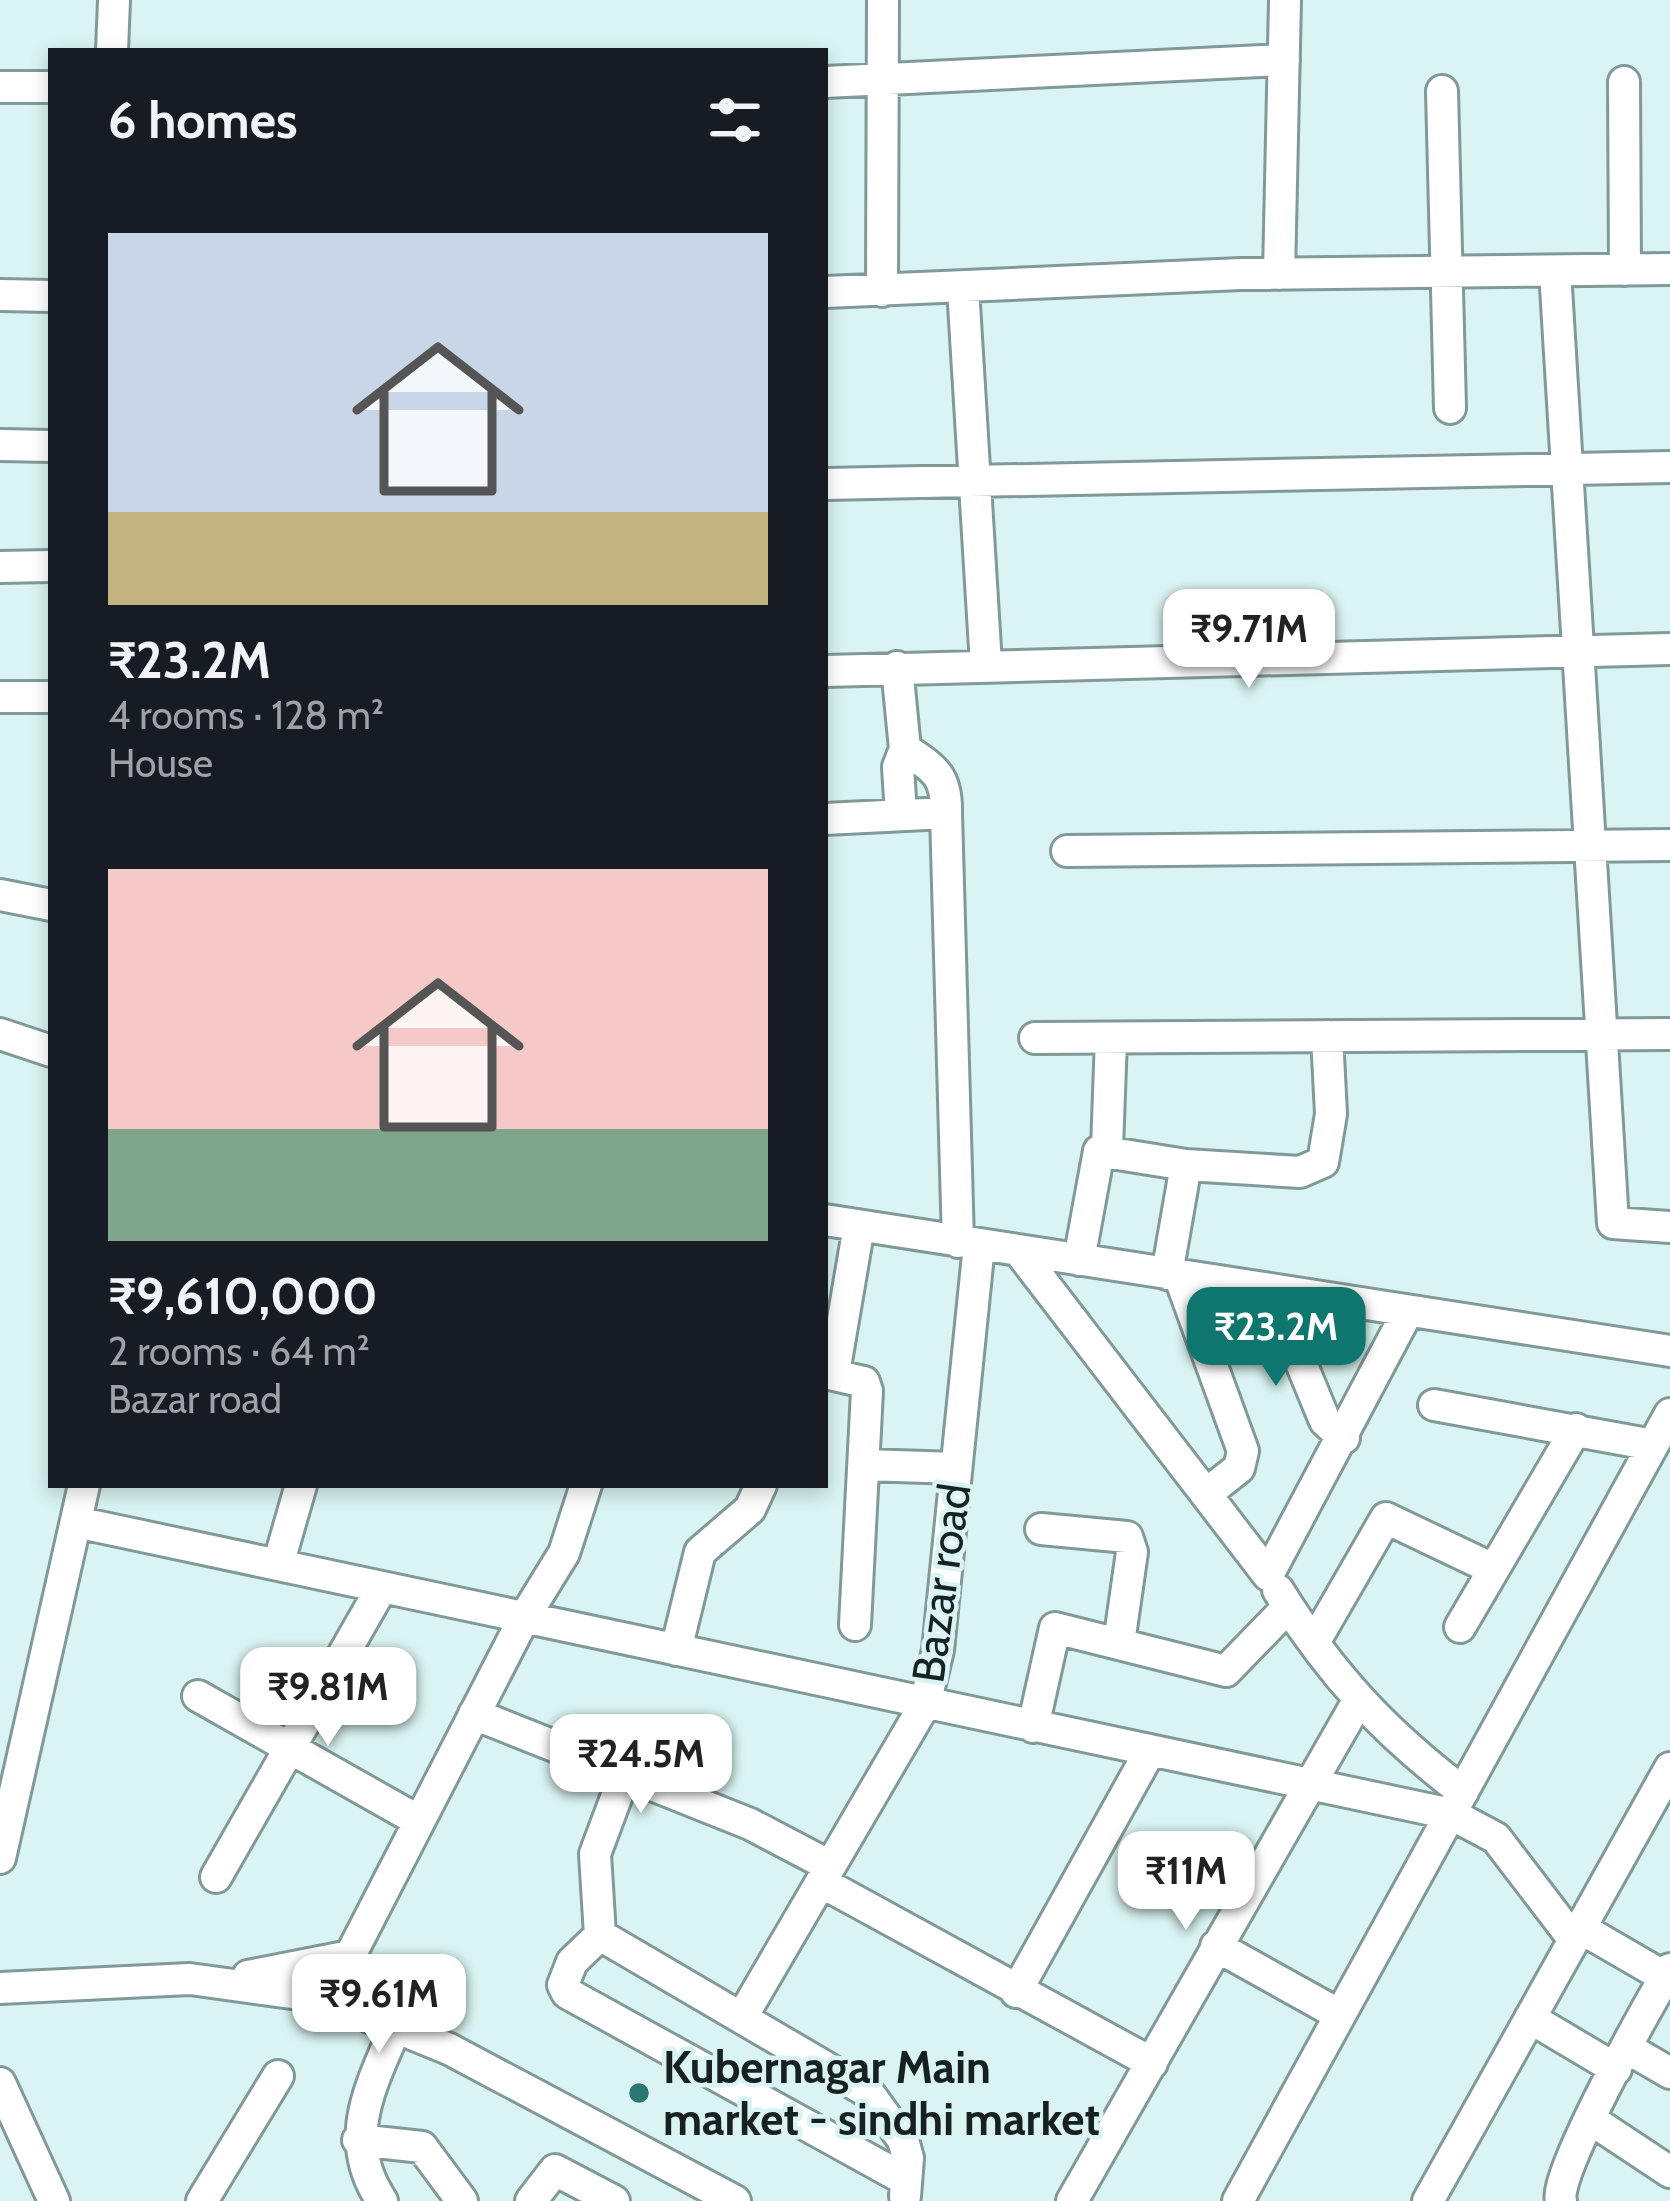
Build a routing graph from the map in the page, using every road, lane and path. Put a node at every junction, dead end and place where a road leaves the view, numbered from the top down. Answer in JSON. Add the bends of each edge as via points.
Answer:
{"nodes":[{"id":1,"x":114,"y":0,"type":"edge"},
{"id":2,"x":883,"y":0,"type":"edge"},
{"id":3,"x":1285,"y":0,"type":"edge"},
{"id":4,"x":112,"y":48,"type":"edge"},
{"id":5,"x":1284,"y":60,"type":"junction"},
{"id":6,"x":828,"y":82,"type":"edge"},
{"id":7,"x":882,"y":82,"type":"junction"},
{"id":8,"x":1624,"y":82,"type":"dead end"},
{"id":9,"x":0,"y":87,"type":"edge"},
{"id":10,"x":48,"y":87,"type":"edge"},
{"id":11,"x":1442,"y":91,"type":"dead end"},
{"id":12,"x":1670,"y":269,"type":"edge"},
{"id":13,"x":1625,"y":270,"type":"junction"},
{"id":14,"x":1555,"y":271,"type":"junction"},
{"id":15,"x":1444,"y":272,"type":"junction"},
{"id":16,"x":1279,"y":274,"type":"junction"},
{"id":17,"x":964,"y":288,"type":"junction"},
{"id":18,"x":882,"y":291,"type":"junction"},
{"id":19,"x":828,"y":292,"type":"edge"},
{"id":20,"x":0,"y":295,"type":"edge"},
{"id":21,"x":48,"y":296,"type":"edge"},
{"id":22,"x":1450,"y":408,"type":"dead end"},
{"id":23,"x":0,"y":445,"type":"edge"},
{"id":24,"x":48,"y":446,"type":"edge"},
{"id":25,"x":1670,"y":467,"type":"edge"},
{"id":26,"x":1567,"y":468,"type":"junction"},
{"id":27,"x":976,"y":480,"type":"junction"},
{"id":28,"x":828,"y":484,"type":"edge"},
{"id":29,"x":48,"y":566,"type":"edge"},
{"id":30,"x":0,"y":567,"type":"edge"},
{"id":31,"x":1670,"y":649,"type":"edge"},
{"id":32,"x":1578,"y":650,"type":"junction"},
{"id":33,"x":986,"y":664,"type":"junction"},
{"id":34,"x":897,"y":667,"type":"junction"},
{"id":35,"x":828,"y":671,"type":"edge"},
{"id":36,"x":0,"y":697,"type":"edge"},
{"id":37,"x":48,"y":697,"type":"edge"},
{"id":38,"x":905,"y":749,"type":"junction"},
{"id":39,"x":946,"y":813,"type":"junction"},
{"id":40,"x":901,"y":815,"type":"junction"},
{"id":41,"x":828,"y":819,"type":"edge"},
{"id":42,"x":1670,"y":845,"type":"edge"},
{"id":43,"x":1590,"y":846,"type":"junction"},
{"id":44,"x":1067,"y":851,"type":"dead end"},
{"id":45,"x":0,"y":895,"type":"edge"},
{"id":46,"x":48,"y":904,"type":"edge"},
{"id":47,"x":0,"y":1034,"type":"edge"},
{"id":48,"x":1604,"y":1034,"type":"junction"},
{"id":49,"x":1670,"y":1034,"type":"edge"},
{"id":50,"x":1327,"y":1036,"type":"junction"},
{"id":51,"x":1111,"y":1038,"type":"junction"},
{"id":52,"x":1035,"y":1039,"type":"dead end"},
{"id":53,"x":48,"y":1050,"type":"edge"},
{"id":54,"x":1107,"y":1149,"type":"junction"},
{"id":55,"x":1186,"y":1165,"type":"junction"},
{"id":56,"x":828,"y":1221,"type":"edge"},
{"id":57,"x":859,"y":1226,"type":"junction"},
{"id":58,"x":1670,"y":1226,"type":"edge"},
{"id":59,"x":968,"y":1243,"type":"junction"},
{"id":60,"x":1018,"y":1251,"type":"junction"},
{"id":61,"x":1079,"y":1260,"type":"junction"},
{"id":62,"x":1173,"y":1274,"type":"junction"},
{"id":63,"x":1271,"y":1290,"type":"junction"},
{"id":64,"x":1408,"y":1311,"type":"junction"},
{"id":65,"x":1670,"y":1351,"type":"edge"},
{"id":66,"x":830,"y":1373,"type":"edge"},
{"id":67,"x":1434,"y":1405,"type":"dead end"},
{"id":68,"x":1670,"y":1414,"type":"edge"},
{"id":69,"x":1576,"y":1429,"type":"junction"},
{"id":70,"x":1344,"y":1438,"type":"junction"},
{"id":71,"x":1653,"y":1444,"type":"junction"},
{"id":72,"x":865,"y":1466,"type":"junction"},
{"id":73,"x":956,"y":1468,"type":"junction"},
{"id":74,"x":83,"y":1488,"type":"edge"},
{"id":75,"x":300,"y":1488,"type":"edge"},
{"id":76,"x":585,"y":1488,"type":"edge"},
{"id":77,"x":760,"y":1488,"type":"edge"},
{"id":78,"x":1206,"y":1494,"type":"junction"},
{"id":79,"x":76,"y":1522,"type":"junction"},
{"id":80,"x":1041,"y":1529,"type":"dead end"},
{"id":81,"x":278,"y":1565,"type":"junction"},
{"id":82,"x":1493,"y":1569,"type":"junction"},
{"id":83,"x":1268,"y":1575,"type":"junction"},
{"id":84,"x":382,"y":1587,"type":"junction"},
{"id":85,"x":1288,"y":1607,"type":"junction"},
{"id":86,"x":524,"y":1618,"type":"junction"},
{"id":87,"x":855,"y":1625,"type":"dead end"},
{"id":88,"x":1460,"y":1627,"type":"dead end"},
{"id":89,"x":1315,"y":1640,"type":"junction"},
{"id":90,"x":1119,"y":1643,"type":"junction"},
{"id":91,"x":676,"y":1650,"type":"junction"},
{"id":92,"x":198,"y":1696,"type":"dead end"},
{"id":93,"x":1358,"y":1701,"type":"junction"},
{"id":94,"x":925,"y":1704,"type":"junction"},
{"id":95,"x":475,"y":1714,"type":"junction"},
{"id":96,"x":1033,"y":1727,"type":"junction"},
{"id":97,"x":290,"y":1748,"type":"junction"},
{"id":98,"x":1150,"y":1751,"type":"junction"},
{"id":99,"x":1670,"y":1768,"type":"edge"},
{"id":100,"x":626,"y":1774,"type":"junction"},
{"id":101,"x":1306,"y":1784,"type":"junction"},
{"id":102,"x":1457,"y":1803,"type":"junction"},
{"id":103,"x":419,"y":1821,"type":"junction"},
{"id":104,"x":0,"y":1858,"type":"edge"},
{"id":105,"x":826,"y":1874,"type":"junction"},
{"id":106,"x":215,"y":1877,"type":"dead end"},
{"id":107,"x":1578,"y":1934,"type":"junction"},
{"id":108,"x":600,"y":1935,"type":"junction"},
{"id":109,"x":1216,"y":1946,"type":"junction"},
{"id":110,"x":1669,"y":1975,"type":"edge"},
{"id":111,"x":224,"y":1981,"type":"junction"},
{"id":112,"x":0,"y":1988,"type":"edge"},
{"id":113,"x":1016,"y":1992,"type":"junction"},
{"id":114,"x":1340,"y":2015,"type":"junction"},
{"id":115,"x":742,"y":2017,"type":"junction"},
{"id":116,"x":1530,"y":2018,"type":"junction"},
{"id":117,"x":396,"y":2027,"type":"junction"},
{"id":118,"x":1622,"y":2058,"type":"junction"},
{"id":119,"x":1152,"y":2063,"type":"junction"},
{"id":120,"x":1670,"y":2073,"type":"edge"},
{"id":121,"x":278,"y":2076,"type":"dead end"},
{"id":122,"x":0,"y":2084,"type":"edge"},
{"id":123,"x":1590,"y":2119,"type":"junction"},
{"id":124,"x":358,"y":2140,"type":"junction"},
{"id":125,"x":1665,"y":2156,"type":"edge"},
{"id":126,"x":906,"y":2191,"type":"edge"},
{"id":127,"x":54,"y":2201,"type":"edge"},
{"id":128,"x":202,"y":2201,"type":"edge"},
{"id":129,"x":382,"y":2201,"type":"edge"},
{"id":130,"x":462,"y":2201,"type":"edge"},
{"id":131,"x":531,"y":2201,"type":"edge"},
{"id":132,"x":614,"y":2201,"type":"edge"},
{"id":133,"x":735,"y":2201,"type":"edge"},
{"id":134,"x":1072,"y":2201,"type":"edge"},
{"id":135,"x":1238,"y":2201,"type":"edge"},
{"id":136,"x":1428,"y":2201,"type":"edge"},
{"id":137,"x":1561,"y":2201,"type":"edge"}],
"edges":[{"from":1,"to":4,"type":"street"},
{"from":2,"to":7,"type":"street"},
{"from":3,"to":5,"type":"street"},
{"from":5,"to":7,"type":"street"},
{"from":5,"to":16,"type":"street"},
{"from":6,"to":7,"type":"street"},
{"from":7,"to":18,"type":"street"},
{"from":8,"to":13,"type":"street"},
{"from":9,"to":10,"type":"street"},
{"from":11,"to":15,"type":"street"},
{"from":12,"to":13,"type":"street"},
{"from":13,"to":14,"type":"street"},
{"from":14,"to":15,"type":"street"},
{"from":14,"to":26,"type":"street"},
{"from":15,"to":16,"type":"street"},
{"from":15,"to":22,"type":"street"},
{"from":16,"to":17,"type":"street"},
{"from":17,"to":18,"type":"street"},
{"from":17,"to":27,"type":"street"},
{"from":18,"to":19,"type":"street"},
{"from":20,"to":21,"type":"street"},
{"from":23,"to":24,"type":"street"},
{"from":25,"to":26,"type":"street"},
{"from":26,"to":27,"type":"street"},
{"from":26,"to":32,"type":"street"},
{"from":27,"to":28,"type":"street"},
{"from":27,"to":33,"type":"street"},
{"from":29,"to":30,"type":"street"},
{"from":31,"to":32,"type":"street"},
{"from":32,"to":33,"type":"street"},
{"from":32,"to":43,"type":"street"},
{"from":33,"to":34,"type":"street"},
{"from":34,"to":35,"type":"street"},
{"from":34,"to":38,"type":"street"},
{"from":36,"to":37,"type":"street"},
{"from":38,"to":39,"type":"street","via":[[941,773]]},
{"from":38,"to":40,"type":"street"},
{"from":39,"to":40,"type":"street"},
{"from":39,"to":59,"type":"street","name":"Bazar road"},
{"from":40,"to":41,"type":"street"},
{"from":42,"to":43,"type":"street"},
{"from":43,"to":44,"type":"street"},
{"from":43,"to":48,"type":"street"},
{"from":45,"to":46,"type":"street"},
{"from":47,"to":53,"type":"street"},
{"from":48,"to":49,"type":"street"},
{"from":48,"to":50,"type":"street"},
{"from":48,"to":58,"type":"street","via":[[1613,1223]]},
{"from":50,"to":51,"type":"street"},
{"from":50,"to":55,"type":"street","via":[[1323,1162],[1300,1172]]},
{"from":51,"to":52,"type":"street"},
{"from":51,"to":54,"type":"street"},
{"from":54,"to":55,"type":"street"},
{"from":54,"to":61,"type":"street","via":[[1097,1156]]},
{"from":55,"to":62,"type":"street"},
{"from":56,"to":57,"type":"street"},
{"from":57,"to":59,"type":"street"},
{"from":57,"to":66,"type":"street"},
{"from":59,"to":60,"type":"street"},
{"from":59,"to":73,"type":"street","name":"Bazar road"},
{"from":60,"to":61,"type":"street"},
{"from":60,"to":78,"type":"street"},
{"from":61,"to":62,"type":"street"},
{"from":62,"to":63,"type":"street"},
{"from":62,"to":78,"type":"street","via":[[1244,1451],[1239,1468]]},
{"from":63,"to":64,"type":"street"},
{"from":63,"to":70,"type":"street","via":[[1325,1421]]},
{"from":64,"to":65,"type":"street"},
{"from":64,"to":70,"type":"street"},
{"from":66,"to":72,"type":"street","via":[[864,1382]]},
{"from":67,"to":69,"type":"street"},
{"from":68,"to":71,"type":"street"},
{"from":69,"to":71,"type":"street"},
{"from":69,"to":82,"type":"street"},
{"from":70,"to":83,"type":"street"},
{"from":71,"to":102,"type":"street"},
{"from":72,"to":73,"type":"street"},
{"from":72,"to":87,"type":"street"},
{"from":73,"to":94,"type":"street","name":"Bazar road"},
{"from":74,"to":79,"type":"street"},
{"from":75,"to":81,"type":"street"},
{"from":76,"to":86,"type":"street","via":[[564,1552]]},
{"from":77,"to":91,"type":"street","via":[[750,1509],[700,1552]]},
{"from":78,"to":83,"type":"street"},
{"from":79,"to":81,"type":"street"},
{"from":79,"to":104,"type":"street"},
{"from":80,"to":90,"type":"street","via":[[1127,1537],[1132,1552]]},
{"from":81,"to":84,"type":"street"},
{"from":82,"to":88,"type":"street"},
{"from":82,"to":89,"type":"street","via":[[1386,1518]]},
{"from":83,"to":85,"type":"street"},
{"from":84,"to":86,"type":"street"},
{"from":84,"to":97,"type":"street"},
{"from":85,"to":89,"type":"street"},
{"from":85,"to":90,"type":"street","via":[[1226,1671]]},
{"from":86,"to":91,"type":"street"},
{"from":86,"to":95,"type":"street"},
{"from":89,"to":93,"type":"street"},
{"from":90,"to":96,"type":"street","via":[[1055,1628]]},
{"from":91,"to":94,"type":"street"},
{"from":92,"to":97,"type":"street"},
{"from":93,"to":101,"type":"street"},
{"from":93,"to":102,"type":"street"},
{"from":94,"to":96,"type":"street"},
{"from":94,"to":105,"type":"street","name":"Bazar road"},
{"from":95,"to":100,"type":"street"},
{"from":95,"to":103,"type":"street"},
{"from":96,"to":98,"type":"street"},
{"from":97,"to":103,"type":"street"},
{"from":97,"to":106,"type":"street"},
{"from":98,"to":101,"type":"street"},
{"from":98,"to":113,"type":"street"},
{"from":99,"to":107,"type":"street"},
{"from":100,"to":105,"type":"street","via":[[750,1824]]},
{"from":100,"to":108,"type":"street","via":[[596,1854]]},
{"from":101,"to":102,"type":"street"},
{"from":101,"to":109,"type":"street"},
{"from":102,"to":107,"type":"street"},
{"from":102,"to":114,"type":"street"},
{"from":103,"to":111,"type":"street","via":[[350,1956]]},
{"from":105,"to":113,"type":"street"},
{"from":105,"to":115,"type":"street","name":"Bazar road"},
{"from":107,"to":110,"type":"street"},
{"from":107,"to":116,"type":"street"},
{"from":108,"to":115,"type":"street"},
{"from":108,"to":126,"type":"street","via":[[572,1962],[567,1993]]},
{"from":109,"to":114,"type":"street"},
{"from":109,"to":119,"type":"street"},
{"from":110,"to":118,"type":"street"},
{"from":111,"to":112,"type":"street"},
{"from":111,"to":117,"type":"street","via":[[321,1996]]},
{"from":113,"to":119,"type":"street"},
{"from":114,"to":135,"type":"street"},
{"from":115,"to":126,"type":"street","via":[[868,2092],[902,2140]]},
{"from":116,"to":118,"type":"street"},
{"from":116,"to":136,"type":"street"},
{"from":117,"to":124,"type":"street","via":[[362,2108]]},
{"from":117,"to":133,"type":"street"},
{"from":118,"to":120,"type":"street"},
{"from":118,"to":123,"type":"street"},
{"from":119,"to":134,"type":"street"},
{"from":121,"to":128,"type":"street"},
{"from":122,"to":127,"type":"street"},
{"from":123,"to":125,"type":"street"},
{"from":123,"to":137,"type":"street","via":[[1558,2188]]},
{"from":124,"to":129,"type":"street"},
{"from":124,"to":130,"type":"street","via":[[416,2145]]},
{"from":131,"to":132,"type":"street","via":[[555,2170]]}]}
